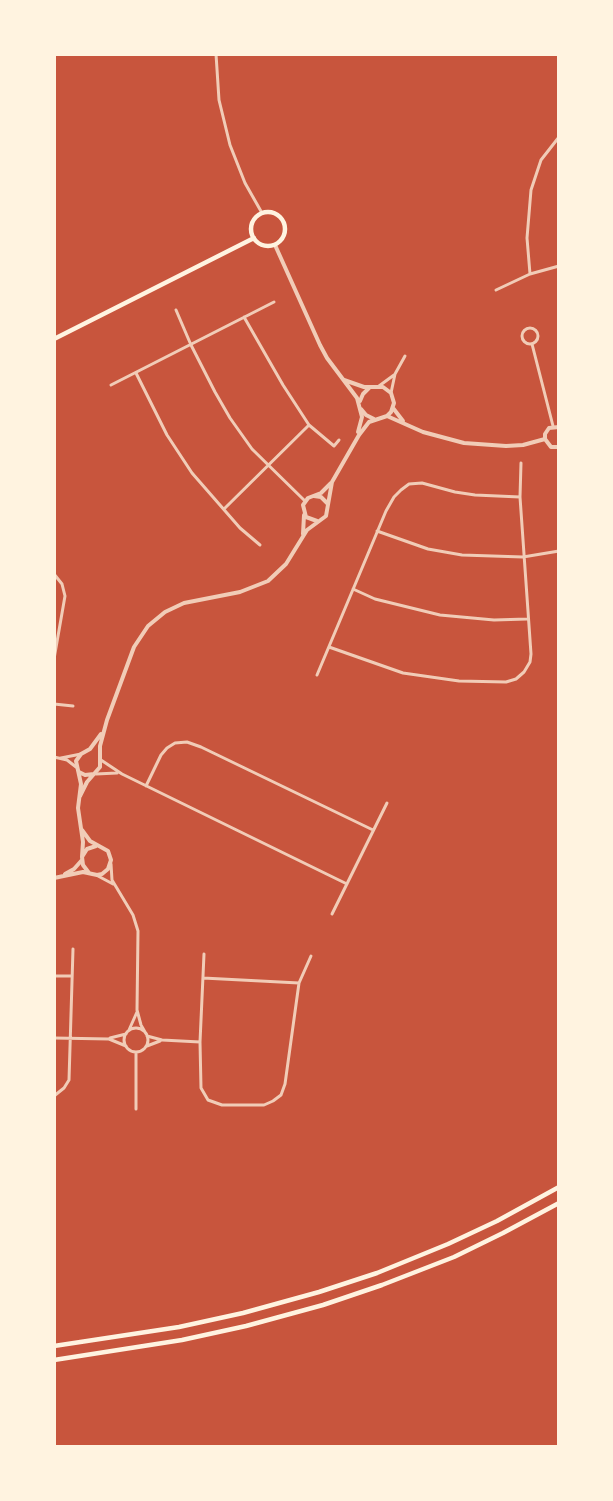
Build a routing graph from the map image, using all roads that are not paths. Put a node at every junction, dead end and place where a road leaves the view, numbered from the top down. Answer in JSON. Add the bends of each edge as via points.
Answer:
{"nodes":[{"id":1,"x":216,"y":54,"type":"edge"},
{"id":2,"x":559,"y":138,"type":"edge"},
{"id":3,"x":262,"y":213,"type":"junction"},
{"id":4,"x":254,"y":238,"type":"junction"},
{"id":5,"x":275,"y":245,"type":"junction"},
{"id":6,"x":559,"y":266,"type":"edge"},
{"id":7,"x":530,"y":274,"type":"junction"},
{"id":8,"x":496,"y":290,"type":"dead end"},
{"id":9,"x":274,"y":302,"type":"dead end"},
{"id":10,"x":176,"y":310,"type":"dead end"},
{"id":11,"x":244,"y":317,"type":"junction"},
{"id":12,"x":54,"y":339,"type":"edge"},
{"id":13,"x":532,"y":344,"type":"junction"},
{"id":14,"x":191,"y":345,"type":"junction"},
{"id":15,"x":405,"y":356,"type":"dead end"},
{"id":16,"x":136,"y":373,"type":"junction"},
{"id":17,"x":395,"y":374,"type":"junction"},
{"id":18,"x":344,"y":380,"type":"junction"},
{"id":19,"x":111,"y":386,"type":"dead end"},
{"id":20,"x":379,"y":386,"type":"junction"},
{"id":21,"x":370,"y":387,"type":"junction"},
{"id":22,"x":391,"y":393,"type":"junction"},
{"id":23,"x":360,"y":406,"type":"junction"},
{"id":24,"x":393,"y":408,"type":"junction"},
{"id":25,"x":387,"y":416,"type":"junction"},
{"id":26,"x":374,"y":419,"type":"junction"},
{"id":27,"x":406,"y":423,"type":"junction"},
{"id":28,"x":309,"y":425,"type":"junction"},
{"id":29,"x":553,"y":426,"type":"junction"},
{"id":30,"x":559,"y":427,"type":"edge"},
{"id":31,"x":357,"y":438,"type":"junction"},
{"id":32,"x":545,"y":439,"type":"junction"},
{"id":33,"x":339,"y":440,"type":"dead end"},
{"id":34,"x":558,"y":447,"type":"edge"},
{"id":35,"x":559,"y":454,"type":"edge"},
{"id":36,"x":521,"y":463,"type":"dead end"},
{"id":37,"x":268,"y":466,"type":"junction"},
{"id":38,"x":332,"y":482,"type":"junction"},
{"id":39,"x":314,"y":496,"type":"junction"},
{"id":40,"x":520,"y":497,"type":"junction"},
{"id":41,"x":305,"y":501,"type":"junction"},
{"id":42,"x":329,"y":507,"type":"junction"},
{"id":43,"x":224,"y":509,"type":"junction"},
{"id":44,"x":304,"y":513,"type":"junction"},
{"id":45,"x":317,"y":521,"type":"junction"},
{"id":46,"x":377,"y":531,"type":"junction"},
{"id":47,"x":303,"y":535,"type":"junction"},
{"id":48,"x":261,"y":545,"type":"dead end"},
{"id":49,"x":559,"y":551,"type":"edge"},
{"id":50,"x":524,"y":556,"type":"junction"},
{"id":51,"x":54,"y":574,"type":"edge"},
{"id":52,"x":353,"y":589,"type":"junction"},
{"id":53,"x":527,"y":619,"type":"junction"},
{"id":54,"x":329,"y":647,"type":"junction"},
{"id":55,"x":54,"y":659,"type":"edge"},
{"id":56,"x":317,"y":675,"type":"dead end"},
{"id":57,"x":54,"y":704,"type":"edge"},
{"id":58,"x":73,"y":706,"type":"dead end"},
{"id":59,"x":105,"y":725,"type":"junction"},
{"id":60,"x":87,"y":751,"type":"junction"},
{"id":61,"x":81,"y":754,"type":"junction"},
{"id":62,"x":54,"y":757,"type":"edge"},
{"id":63,"x":60,"y":758,"type":"junction"},
{"id":64,"x":100,"y":759,"type":"junction"},
{"id":65,"x":78,"y":770,"type":"junction"},
{"id":66,"x":95,"y":774,"type":"junction"},
{"id":67,"x":122,"y":774,"type":"junction"},
{"id":68,"x":147,"y":786,"type":"junction"},
{"id":69,"x":80,"y":796,"type":"junction"},
{"id":70,"x":387,"y":802,"type":"dead end"},
{"id":71,"x":80,"y":826,"type":"junction"},
{"id":72,"x":373,"y":830,"type":"junction"},
{"id":73,"x":100,"y":846,"type":"junction"},
{"id":74,"x":82,"y":858,"type":"junction"},
{"id":75,"x":111,"y":864,"type":"junction"},
{"id":76,"x":91,"y":874,"type":"junction"},
{"id":77,"x":96,"y":875,"type":"junction"},
{"id":78,"x":56,"y":878,"type":"edge"},
{"id":79,"x":347,"y":884,"type":"junction"},
{"id":80,"x":115,"y":885,"type":"junction"},
{"id":81,"x":332,"y":914,"type":"dead end"},
{"id":82,"x":73,"y":949,"type":"dead end"},
{"id":83,"x":204,"y":954,"type":"dead end"},
{"id":84,"x":311,"y":956,"type":"dead end"},
{"id":85,"x":54,"y":976,"type":"edge"},
{"id":86,"x":71,"y":976,"type":"junction"},
{"id":87,"x":203,"y":978,"type":"junction"},
{"id":88,"x":299,"y":983,"type":"junction"},
{"id":89,"x":137,"y":1010,"type":"junction"},
{"id":90,"x":127,"y":1032,"type":"junction"},
{"id":91,"x":146,"y":1034,"type":"junction"},
{"id":92,"x":54,"y":1038,"type":"edge"},
{"id":93,"x":71,"y":1039,"type":"junction"},
{"id":94,"x":105,"y":1039,"type":"junction"},
{"id":95,"x":162,"y":1040,"type":"junction"},
{"id":96,"x":200,"y":1042,"type":"junction"},
{"id":97,"x":126,"y":1046,"type":"junction"},
{"id":98,"x":146,"y":1046,"type":"junction"},
{"id":99,"x":136,"y":1052,"type":"junction"},
{"id":100,"x":54,"y":1096,"type":"edge"},
{"id":101,"x":136,"y":1109,"type":"dead end"},
{"id":102,"x":559,"y":1187,"type":"edge"},
{"id":103,"x":559,"y":1203,"type":"edge"},
{"id":104,"x":54,"y":1346,"type":"edge"},
{"id":105,"x":54,"y":1359,"type":"edge"}],
"edges":[{"from":1,"to":3,"type":"street","via":[[219,100],[230,145]]},
{"from":2,"to":7,"type":"street","via":[[541,160],[531,190],[527,238]]},
{"from":3,"to":4,"type":"main road","via":[[251,227]]},
{"from":3,"to":5,"type":"main road","via":[[274,213],[284,221],[284,237]]},
{"from":4,"to":5,"type":"main road","via":[[261,244]]},
{"from":4,"to":12,"type":"main road"},
{"from":5,"to":18,"type":"street","via":[[320,345]]},
{"from":6,"to":7,"type":"street"},
{"from":7,"to":8,"type":"street"},
{"from":9,"to":11,"type":"street"},
{"from":10,"to":14,"type":"street"},
{"from":11,"to":14,"type":"street"},
{"from":11,"to":28,"type":"street"},
{"from":13,"to":13,"type":"street","via":[[538,340],[538,334],[534,328],[528,328],[522,333],[523,339]]},
{"from":13,"to":29,"type":"street"},
{"from":14,"to":16,"type":"street"},
{"from":14,"to":37,"type":"street","via":[[230,418]]},
{"from":15,"to":17,"type":"street"},
{"from":16,"to":19,"type":"street"},
{"from":16,"to":43,"type":"street","via":[[173,445],[192,474]]},
{"from":17,"to":20,"type":"street"},
{"from":17,"to":22,"type":"street"},
{"from":18,"to":21,"type":"street"},
{"from":18,"to":23,"type":"street"},
{"from":20,"to":21,"type":"street"},
{"from":20,"to":22,"type":"street"},
{"from":21,"to":23,"type":"street"},
{"from":22,"to":24,"type":"street"},
{"from":23,"to":26,"type":"street","via":[[366,416]]},
{"from":23,"to":31,"type":"street"},
{"from":24,"to":25,"type":"street"},
{"from":24,"to":27,"type":"street"},
{"from":25,"to":26,"type":"street"},
{"from":25,"to":27,"type":"street"},
{"from":26,"to":31,"type":"street"},
{"from":27,"to":32,"type":"street","via":[[423,432],[465,443],[506,447]]},
{"from":28,"to":33,"type":"street","via":[[334,446]]},
{"from":28,"to":37,"type":"street"},
{"from":29,"to":30,"type":"street"},
{"from":29,"to":32,"type":"street","via":[[546,431]]},
{"from":31,"to":38,"type":"street"},
{"from":32,"to":34,"type":"street","via":[[548,445]]},
{"from":34,"to":35,"type":"street"},
{"from":36,"to":40,"type":"street"},
{"from":37,"to":41,"type":"street"},
{"from":37,"to":43,"type":"street"},
{"from":38,"to":39,"type":"street"},
{"from":38,"to":42,"type":"street"},
{"from":39,"to":41,"type":"street"},
{"from":39,"to":42,"type":"street","via":[[325,499]]},
{"from":40,"to":46,"type":"street","via":[[409,484],[394,497]]},
{"from":40,"to":50,"type":"street"},
{"from":41,"to":44,"type":"street"},
{"from":42,"to":45,"type":"street","via":[[326,516]]},
{"from":43,"to":48,"type":"street"},
{"from":44,"to":45,"type":"street"},
{"from":44,"to":47,"type":"street"},
{"from":45,"to":47,"type":"street"},
{"from":46,"to":50,"type":"street","via":[[428,549],[462,555]]},
{"from":46,"to":52,"type":"street"},
{"from":47,"to":59,"type":"street","via":[[286,564],[268,581],[240,592],[184,603],[153,621],[134,648]]},
{"from":49,"to":50,"type":"street"},
{"from":50,"to":53,"type":"street"},
{"from":51,"to":55,"type":"street","via":[[65,596]]},
{"from":52,"to":53,"type":"street","via":[[375,599],[440,615]]},
{"from":52,"to":54,"type":"street"},
{"from":53,"to":54,"type":"street","via":[[530,662],[516,679],[506,682],[459,681],[403,673]]},
{"from":54,"to":56,"type":"street"},
{"from":57,"to":58,"type":"street"},
{"from":59,"to":60,"type":"street"},
{"from":59,"to":64,"type":"street"},
{"from":60,"to":61,"type":"street"},
{"from":60,"to":64,"type":"street"},
{"from":61,"to":63,"type":"street"},
{"from":61,"to":65,"type":"street","via":[[76,761]]},
{"from":62,"to":63,"type":"street"},
{"from":63,"to":65,"type":"street"},
{"from":64,"to":66,"type":"street"},
{"from":64,"to":67,"type":"street"},
{"from":65,"to":66,"type":"street","via":[[85,775]]},
{"from":65,"to":69,"type":"street"},
{"from":66,"to":67,"type":"street"},
{"from":66,"to":69,"type":"street"},
{"from":67,"to":68,"type":"street"},
{"from":68,"to":72,"type":"street","via":[[164,751],[175,743],[187,742]]},
{"from":68,"to":79,"type":"street"},
{"from":69,"to":71,"type":"street"},
{"from":70,"to":72,"type":"street"},
{"from":71,"to":73,"type":"street","via":[[90,841]]},
{"from":71,"to":74,"type":"street"},
{"from":72,"to":79,"type":"street"},
{"from":73,"to":74,"type":"street","via":[[89,848]]},
{"from":73,"to":75,"type":"street","via":[[110,855]]},
{"from":74,"to":76,"type":"street","via":[[85,870]]},
{"from":74,"to":78,"type":"street","via":[[74,869]]},
{"from":75,"to":77,"type":"street","via":[[106,872]]},
{"from":75,"to":80,"type":"street"},
{"from":76,"to":77,"type":"street"},
{"from":76,"to":78,"type":"street"},
{"from":77,"to":80,"type":"street"},
{"from":79,"to":81,"type":"street"},
{"from":80,"to":89,"type":"street","via":[[134,915],[138,931]]},
{"from":82,"to":86,"type":"street"},
{"from":83,"to":87,"type":"street"},
{"from":84,"to":88,"type":"street"},
{"from":85,"to":86,"type":"street"},
{"from":86,"to":93,"type":"street"},
{"from":87,"to":88,"type":"street"},
{"from":87,"to":96,"type":"street"},
{"from":88,"to":96,"type":"street","via":[[284,1090],[273,1101],[264,1105],[217,1105],[208,1100],[201,1088]]},
{"from":89,"to":90,"type":"street"},
{"from":89,"to":91,"type":"street"},
{"from":90,"to":91,"type":"street","via":[[134,1029]]},
{"from":90,"to":94,"type":"street"},
{"from":90,"to":97,"type":"street"},
{"from":91,"to":95,"type":"street"},
{"from":91,"to":98,"type":"street"},
{"from":92,"to":93,"type":"street"},
{"from":93,"to":94,"type":"street"},
{"from":93,"to":100,"type":"street","via":[[69,1080]]},
{"from":94,"to":97,"type":"street"},
{"from":95,"to":96,"type":"street"},
{"from":95,"to":98,"type":"street"},
{"from":97,"to":99,"type":"street"},
{"from":98,"to":99,"type":"street"},
{"from":99,"to":101,"type":"street"},
{"from":102,"to":104,"type":"main road","via":[[448,1244],[319,1292],[198,1323]]},
{"from":103,"to":105,"type":"main road","via":[[454,1257],[323,1305],[201,1336]]}]}
